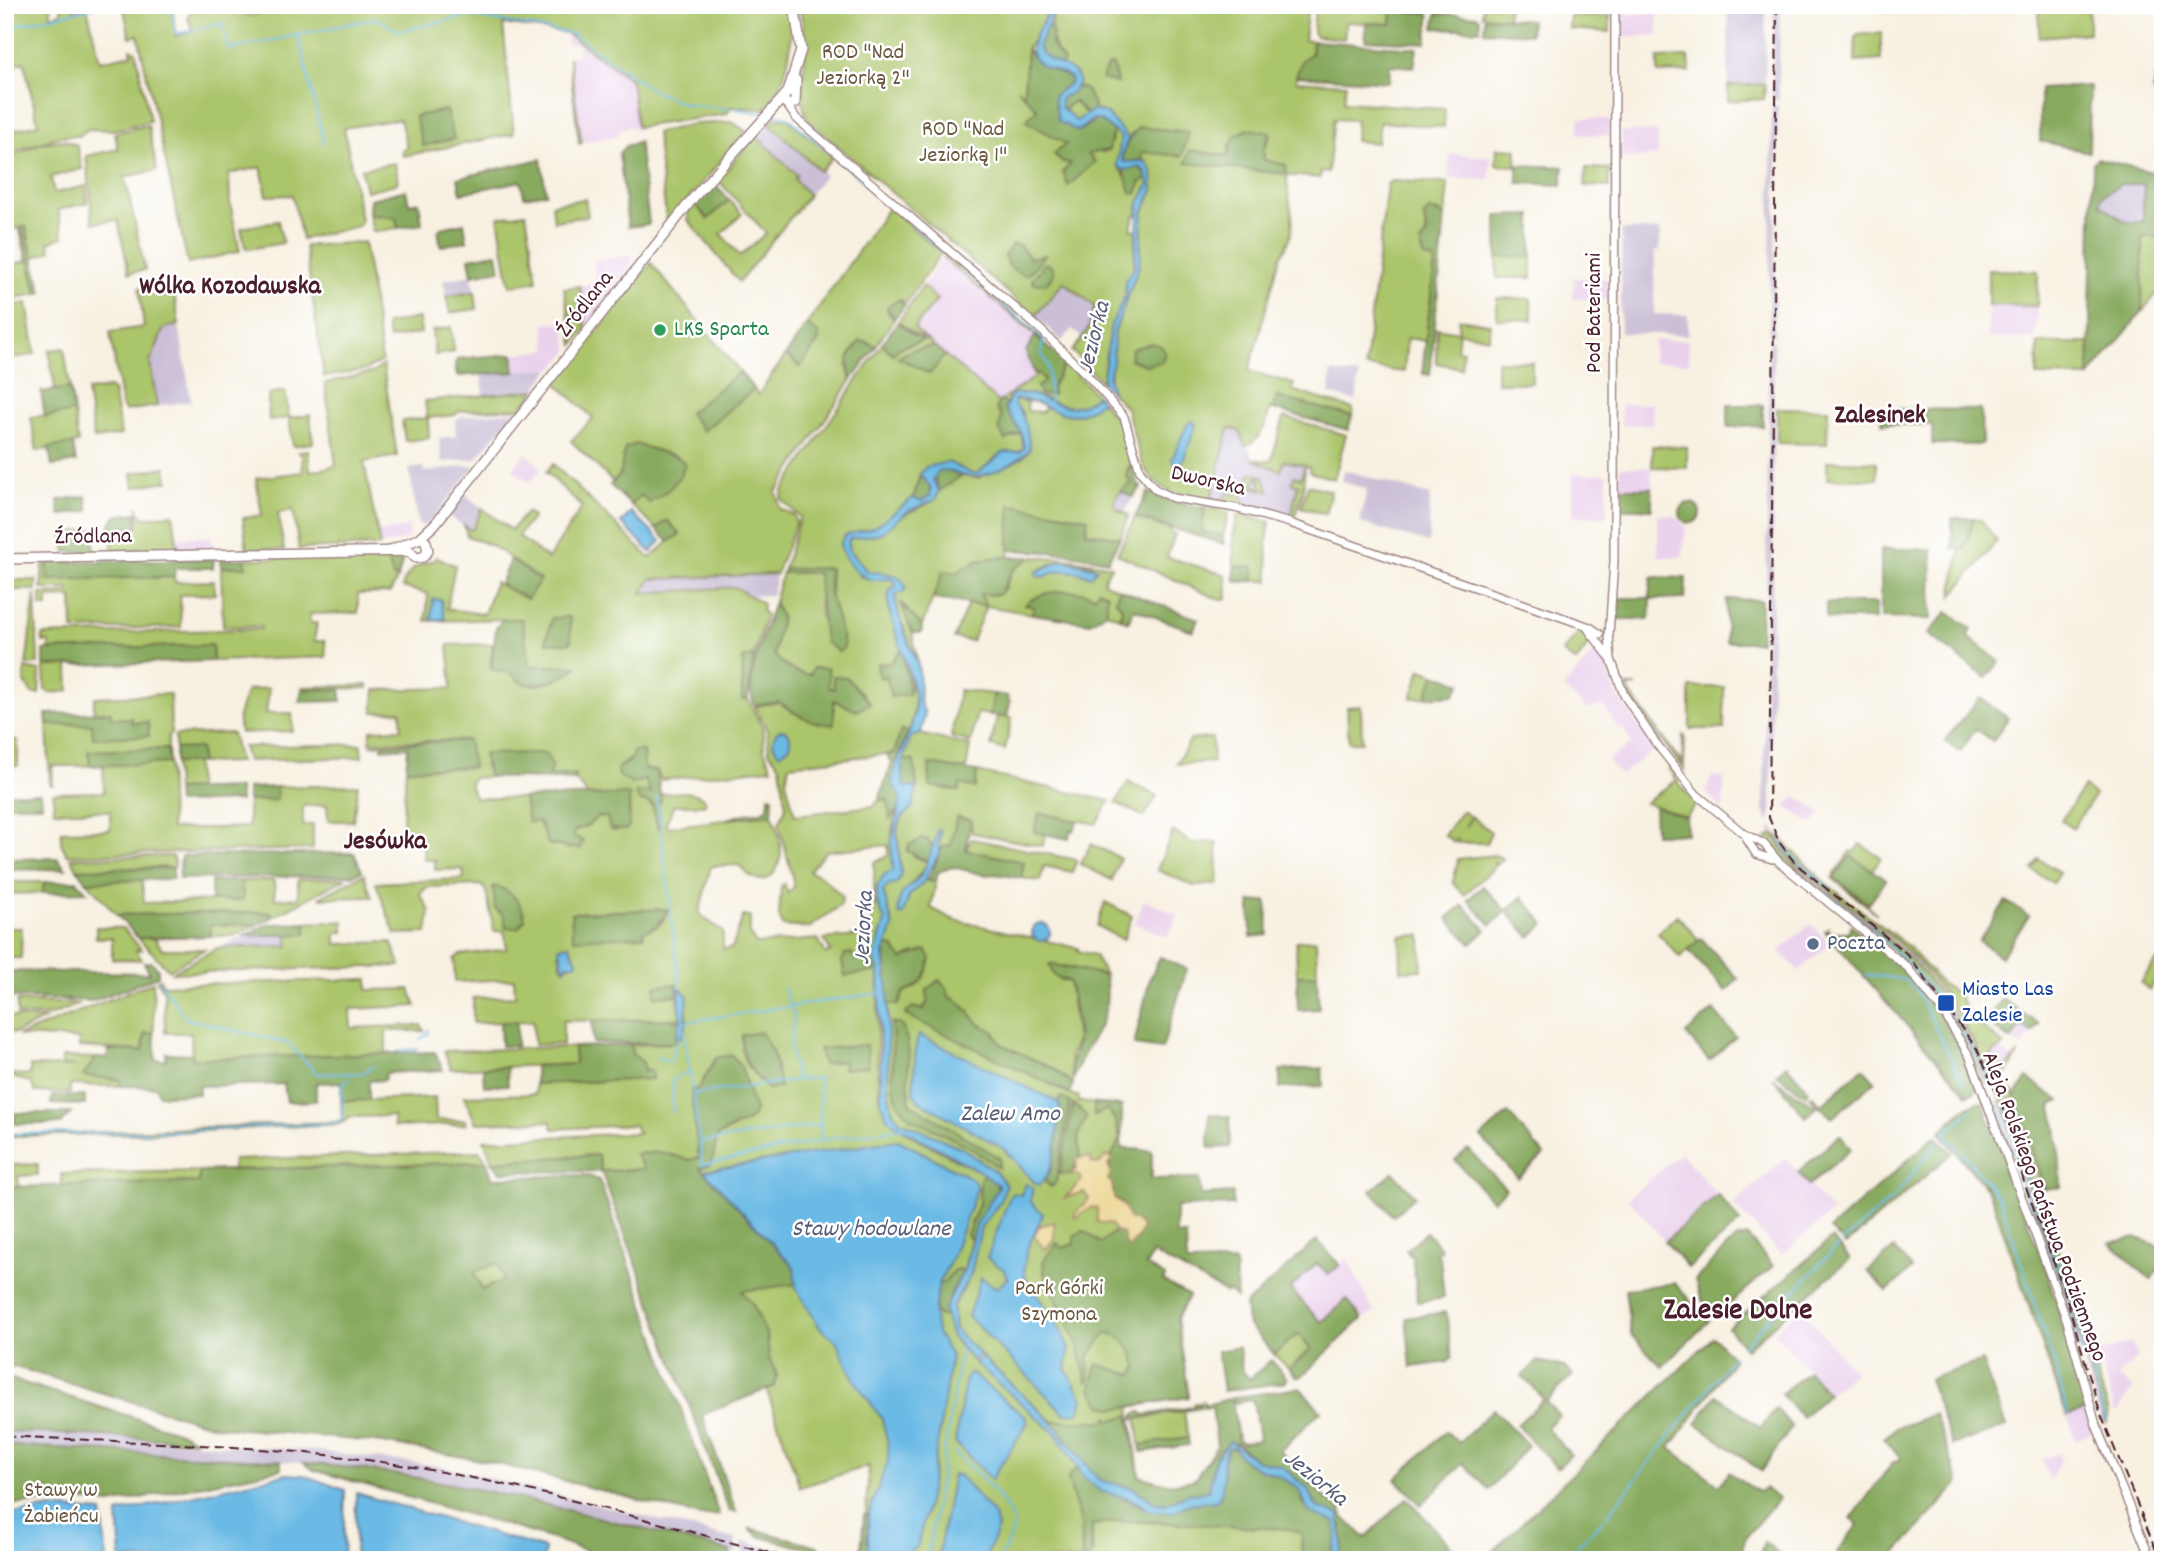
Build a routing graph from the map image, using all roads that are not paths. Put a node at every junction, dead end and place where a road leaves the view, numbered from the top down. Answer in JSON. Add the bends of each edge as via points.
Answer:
{"nodes":[{"id":1,"x":794,"y":5,"type":"edge"},
{"id":2,"x":1615,"y":5,"type":"edge"},
{"id":3,"x":788,"y":100,"type":"junction"},
{"id":4,"x":423,"y":540,"type":"junction"},
{"id":5,"x":409,"y":547,"type":"junction"},
{"id":6,"x":5,"y":559,"type":"edge"},
{"id":7,"x":1603,"y":635,"type":"junction"},
{"id":8,"x":1607,"y":646,"type":"junction"},
{"id":9,"x":2151,"y":1557,"type":"edge"}],
"edges":[{"from":1,"to":3,"type":"main road","via":[[801,41]]},
{"from":2,"to":7,"type":"street","name":"Pod Bateriami","via":[[1614,562],[1611,620]]},
{"from":3,"to":4,"type":"main road","name":"Źródlana","via":[[768,113],[694,197]]},
{"from":3,"to":7,"type":"street","name":"Dworska","via":[[799,119],[1088,376],[1127,422],[1142,476],[1150,485],[1167,495],[1290,523]]},
{"from":4,"to":5,"type":"main road"},
{"from":4,"to":5,"type":"main road","via":[[428,551],[423,557],[416,558]]},
{"from":5,"to":6,"type":"main road","name":"Źródlana"},
{"from":7,"to":8,"type":"street"},
{"from":7,"to":8,"type":"street","via":[[1598,645]]},
{"from":8,"to":9,"type":"street","name":"Aleja Polskiego Państwa Podziemnego","via":[[1624,695],[1696,794],[1756,845],[1764,844],[1765,852],[1897,957],[1959,1037],[2039,1240],[2099,1433]]}]}
